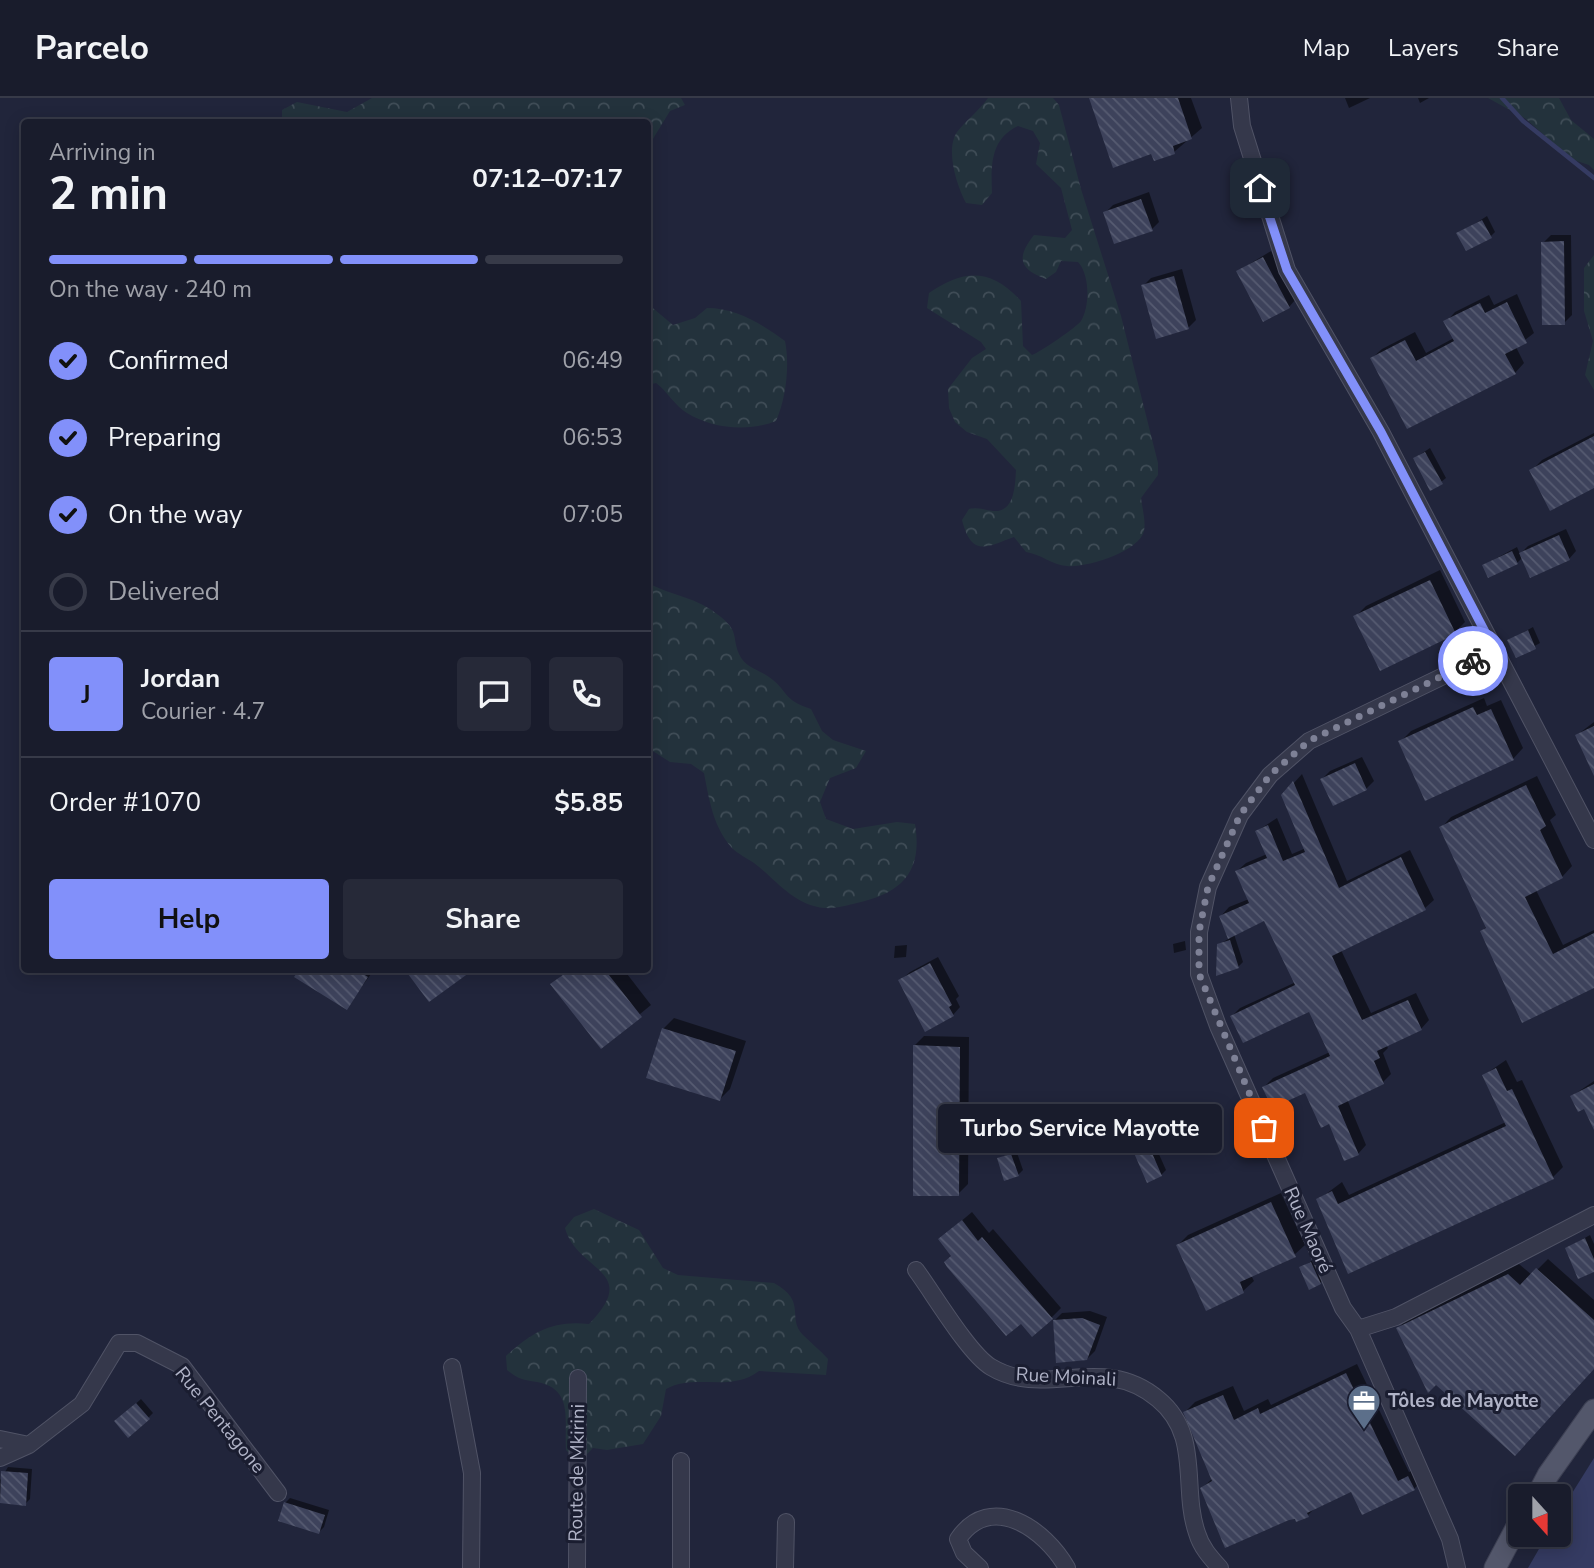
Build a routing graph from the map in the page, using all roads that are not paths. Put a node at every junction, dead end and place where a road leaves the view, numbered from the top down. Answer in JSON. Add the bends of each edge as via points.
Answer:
{"nodes":[{"id":1,"x":1239,"y":98,"type":"edge"},
{"id":2,"x":1495,"y":651,"type":"junction"},
{"id":3,"x":1594,"y":840,"type":"edge"},
{"id":4,"x":1594,"y":1215,"type":"edge"},
{"id":5,"x":916,"y":1270,"type":"dead end"},
{"id":6,"x":1357,"y":1329,"type":"junction"},
{"id":7,"x":452,"y":1367,"type":"dead end"},
{"id":8,"x":578,"y":1378,"type":"dead end"},
{"id":9,"x":1594,"y":1409,"type":"edge"},
{"id":10,"x":1594,"y":1428,"type":"edge"},
{"id":11,"x":0,"y":1439,"type":"edge"},
{"id":12,"x":29,"y":1445,"type":"junction"},
{"id":13,"x":0,"y":1458,"type":"edge"},
{"id":14,"x":681,"y":1461,"type":"dead end"},
{"id":15,"x":1544,"y":1484,"type":"edge"},
{"id":16,"x":1551,"y":1484,"type":"edge"},
{"id":17,"x":278,"y":1493,"type":"dead end"},
{"id":18,"x":786,"y":1522,"type":"dead end"},
{"id":19,"x":1508,"y":1543,"type":"edge"},
{"id":20,"x":471,"y":1568,"type":"edge"},
{"id":21,"x":576,"y":1568,"type":"edge"},
{"id":22,"x":681,"y":1568,"type":"edge"},
{"id":23,"x":785,"y":1568,"type":"edge"},
{"id":24,"x":980,"y":1568,"type":"edge"},
{"id":25,"x":1067,"y":1568,"type":"edge"},
{"id":26,"x":1220,"y":1568,"type":"edge"},
{"id":27,"x":1457,"y":1568,"type":"edge"},
{"id":28,"x":1494,"y":1568,"type":"edge"}],
"edges":[{"from":1,"to":2,"type":"street","via":[[1242,126],[1287,270],[1381,432]]},
{"from":2,"to":3,"type":"street"},
{"from":2,"to":6,"type":"street","name":"Rue Maoré","via":[[1309,741],[1270,775],[1240,815],[1208,887],[1199,932],[1199,974],[1343,1308]]},
{"from":4,"to":6,"type":"street","via":[[1396,1317]]},
{"from":5,"to":26,"type":"street","name":"Rue Moinali","via":[[989,1366],[1011,1376],[1043,1380],[1118,1377],[1159,1400],[1176,1421],[1188,1448],[1196,1532]]},
{"from":6,"to":27,"type":"street","name":"Rue Maoré","via":[[1450,1539]]},
{"from":7,"to":20,"type":"street","via":[[472,1473]]},
{"from":8,"to":21,"type":"street","name":"Route de Mkirini"},
{"from":9,"to":15,"type":"main road"},
{"from":10,"to":16,"type":"main road"},
{"from":11,"to":12,"type":"street"},
{"from":12,"to":13,"type":"street","name":"Rue Pentagone"},
{"from":12,"to":17,"type":"street","name":"Rue Pentagone","via":[[82,1404],[119,1343],[137,1343],[182,1366]]},
{"from":14,"to":22,"type":"street"},
{"from":18,"to":23,"type":"street"},
{"from":19,"to":28,"type":"main road"},
{"from":24,"to":25,"type":"street","via":[[964,1553],[958,1539],[967,1527],[991,1516],[1011,1517],[1041,1536]]}]}
